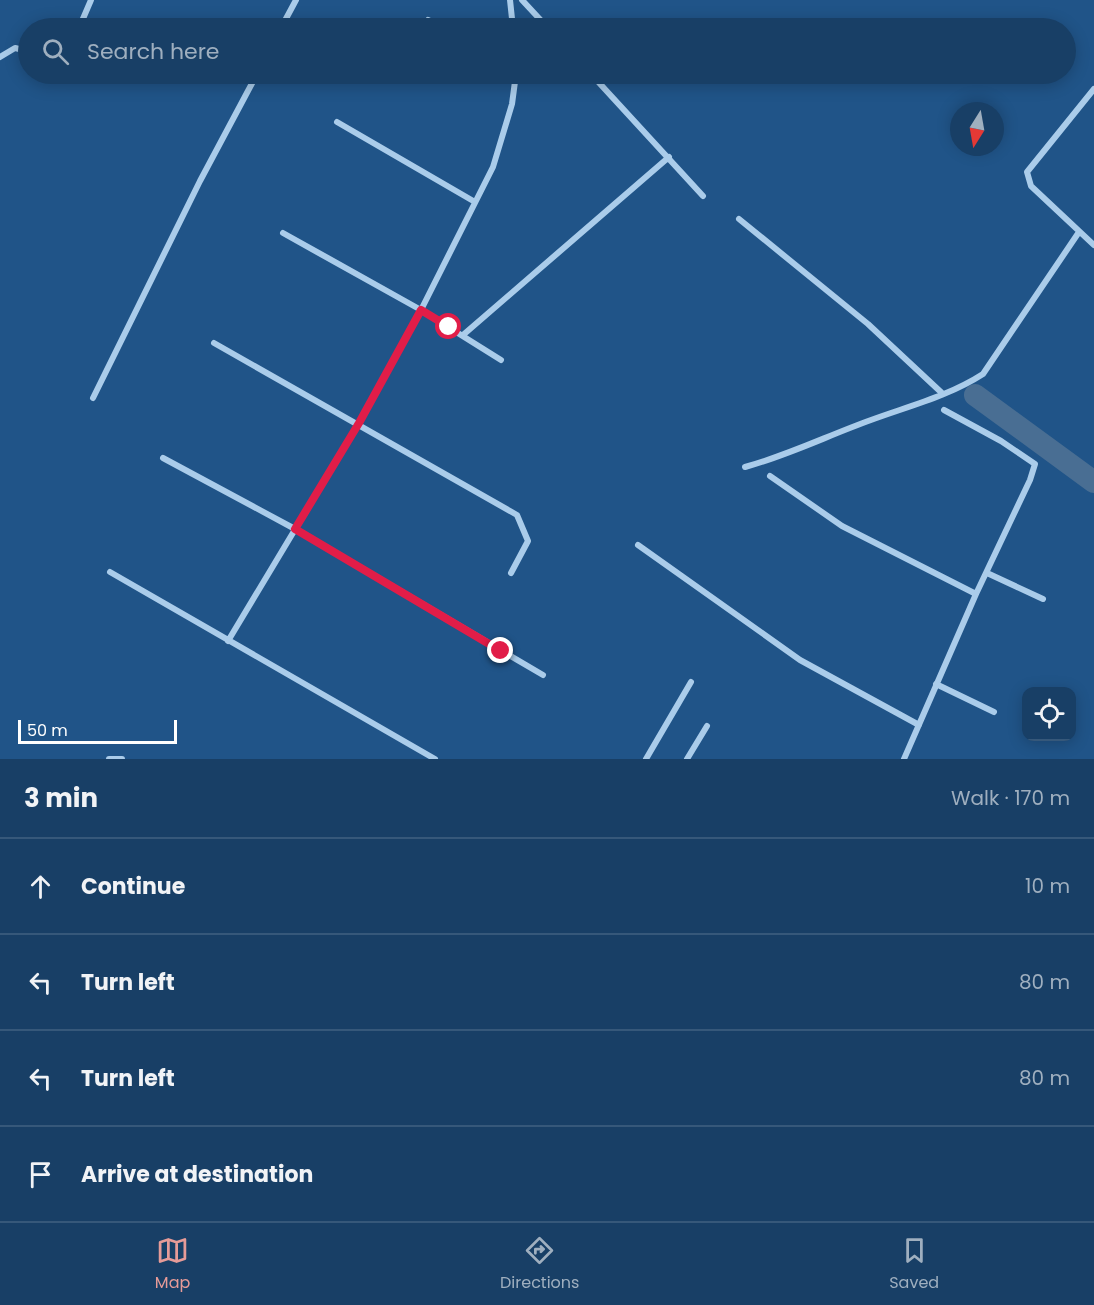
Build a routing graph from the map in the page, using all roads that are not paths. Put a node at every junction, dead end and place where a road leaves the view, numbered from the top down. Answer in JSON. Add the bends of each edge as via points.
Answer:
{"nodes":[{"id":1,"x":91,"y":0,"type":"edge"},
{"id":2,"x":296,"y":0,"type":"edge"},
{"id":3,"x":510,"y":0,"type":"edge"},
{"id":4,"x":522,"y":0,"type":"edge"},
{"id":5,"x":83,"y":18,"type":"edge"},
{"id":6,"x":286,"y":18,"type":"edge"},
{"id":7,"x":512,"y":18,"type":"edge"},
{"id":8,"x":539,"y":18,"type":"edge"},
{"id":9,"x":18,"y":49,"type":"edge"},
{"id":10,"x":0,"y":57,"type":"edge"},
{"id":11,"x":252,"y":84,"type":"edge"},
{"id":12,"x":515,"y":84,"type":"edge"},
{"id":13,"x":600,"y":84,"type":"edge"},
{"id":14,"x":1094,"y":89,"type":"edge"},
{"id":15,"x":337,"y":122,"type":"dead end"},
{"id":16,"x":669,"y":157,"type":"junction"},
{"id":17,"x":703,"y":196,"type":"dead end"},
{"id":18,"x":475,"y":202,"type":"junction"},
{"id":19,"x":739,"y":219,"type":"dead end"},
{"id":20,"x":283,"y":232,"type":"dead end"},
{"id":21,"x":1079,"y":232,"type":"junction"},
{"id":22,"x":1094,"y":245,"type":"edge"},
{"id":23,"x":421,"y":310,"type":"junction"},
{"id":24,"x":463,"y":336,"type":"junction"},
{"id":25,"x":214,"y":343,"type":"dead end"},
{"id":26,"x":501,"y":360,"type":"dead end"},
{"id":27,"x":943,"y":394,"type":"junction"},
{"id":28,"x":93,"y":398,"type":"dead end"},
{"id":29,"x":944,"y":410,"type":"dead end"},
{"id":30,"x":359,"y":423,"type":"junction"},
{"id":31,"x":163,"y":458,"type":"dead end"},
{"id":32,"x":745,"y":467,"type":"dead end"},
{"id":33,"x":770,"y":476,"type":"dead end"},
{"id":34,"x":295,"y":529,"type":"junction"},
{"id":35,"x":638,"y":545,"type":"dead end"},
{"id":36,"x":110,"y":572,"type":"dead end"},
{"id":37,"x":511,"y":573,"type":"dead end"},
{"id":38,"x":987,"y":573,"type":"junction"},
{"id":39,"x":976,"y":594,"type":"junction"},
{"id":40,"x":1043,"y":599,"type":"dead end"},
{"id":41,"x":228,"y":641,"type":"junction"},
{"id":42,"x":543,"y":675,"type":"dead end"},
{"id":43,"x":691,"y":682,"type":"dead end"},
{"id":44,"x":936,"y":684,"type":"junction"},
{"id":45,"x":994,"y":712,"type":"dead end"},
{"id":46,"x":919,"y":725,"type":"junction"},
{"id":47,"x":707,"y":726,"type":"dead end"},
{"id":48,"x":109,"y":759,"type":"edge"},
{"id":49,"x":122,"y":759,"type":"edge"},
{"id":50,"x":435,"y":759,"type":"edge"},
{"id":51,"x":647,"y":759,"type":"edge"},
{"id":52,"x":687,"y":759,"type":"edge"},
{"id":53,"x":904,"y":759,"type":"edge"}],
"edges":[{"from":1,"to":5,"type":"street"},
{"from":2,"to":6,"type":"street"},
{"from":3,"to":7,"type":"street"},
{"from":4,"to":8,"type":"street"},
{"from":9,"to":10,"type":"street"},
{"from":11,"to":28,"type":"street"},
{"from":12,"to":18,"type":"street","via":[[493,167]]},
{"from":13,"to":16,"type":"street"},
{"from":14,"to":21,"type":"street","via":[[1027,172],[1031,186]]},
{"from":15,"to":18,"type":"street"},
{"from":16,"to":17,"type":"street"},
{"from":16,"to":24,"type":"street"},
{"from":18,"to":23,"type":"street"},
{"from":19,"to":27,"type":"street","via":[[868,324]]},
{"from":20,"to":23,"type":"street"},
{"from":21,"to":22,"type":"street"},
{"from":21,"to":27,"type":"street","via":[[982,374]]},
{"from":23,"to":24,"type":"street"},
{"from":23,"to":30,"type":"street"},
{"from":24,"to":26,"type":"street"},
{"from":25,"to":30,"type":"street"},
{"from":27,"to":32,"type":"street","via":[[786,456]]},
{"from":29,"to":38,"type":"street","via":[[1035,464]]},
{"from":30,"to":34,"type":"street"},
{"from":30,"to":37,"type":"street","via":[[517,514],[528,541]]},
{"from":31,"to":34,"type":"street"},
{"from":33,"to":39,"type":"street","via":[[842,526]]},
{"from":34,"to":41,"type":"street"},
{"from":34,"to":42,"type":"street"},
{"from":35,"to":46,"type":"street","via":[[800,660]]},
{"from":36,"to":41,"type":"street"},
{"from":38,"to":39,"type":"street"},
{"from":38,"to":40,"type":"street"},
{"from":39,"to":44,"type":"street"},
{"from":41,"to":50,"type":"street"},
{"from":43,"to":51,"type":"street"},
{"from":44,"to":45,"type":"street"},
{"from":44,"to":46,"type":"street"},
{"from":46,"to":53,"type":"street"},
{"from":47,"to":52,"type":"street"},
{"from":48,"to":49,"type":"street"}]}
